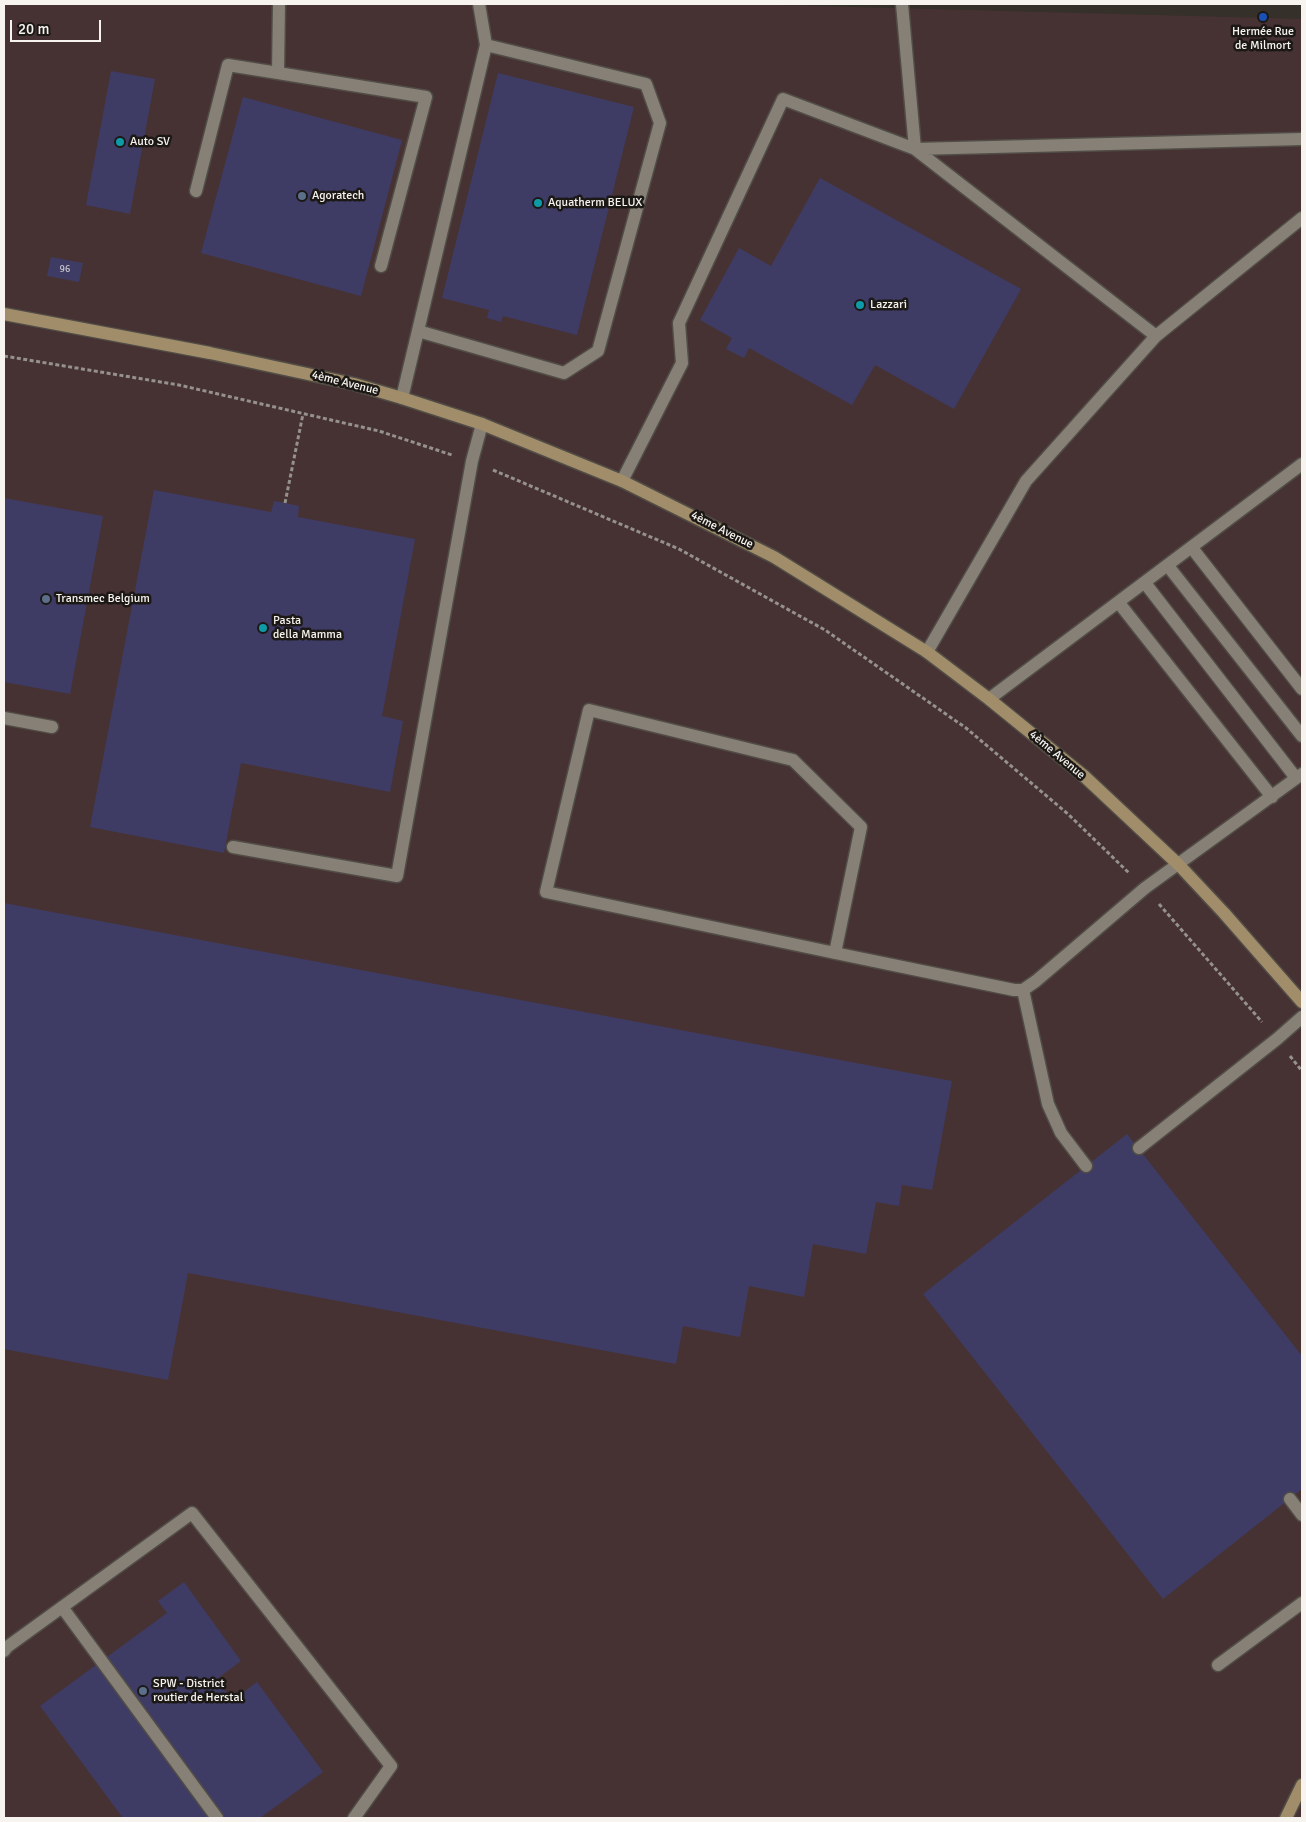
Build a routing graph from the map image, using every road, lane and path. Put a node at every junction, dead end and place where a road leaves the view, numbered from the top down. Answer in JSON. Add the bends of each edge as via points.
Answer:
{"nodes":[{"id":1,"x":279,"y":4,"type":"edge"},
{"id":2,"x":479,"y":4,"type":"edge"},
{"id":3,"x":902,"y":4,"type":"edge"},
{"id":4,"x":486,"y":45,"type":"junction"},
{"id":5,"x":278,"y":73,"type":"junction"},
{"id":6,"x":1302,"y":139,"type":"edge"},
{"id":7,"x":915,"y":149,"type":"junction"},
{"id":8,"x":196,"y":191,"type":"dead end"},
{"id":9,"x":1302,"y":218,"type":"edge"},
{"id":10,"x":381,"y":266,"type":"dead end"},
{"id":11,"x":4,"y":314,"type":"edge"},
{"id":12,"x":418,"y":331,"type":"junction"},
{"id":13,"x":1156,"y":336,"type":"junction"},
{"id":14,"x":4,"y":356,"type":"edge"},
{"id":15,"x":402,"y":398,"type":"junction"},
{"id":16,"x":304,"y":414,"type":"junction"},
{"id":17,"x":482,"y":424,"type":"junction"},
{"id":18,"x":472,"y":461,"type":"junction"},
{"id":19,"x":1302,"y":464,"type":"edge"},
{"id":20,"x":622,"y":481,"type":"junction"},
{"id":21,"x":285,"y":503,"type":"dead end"},
{"id":22,"x":1192,"y":548,"type":"junction"},
{"id":23,"x":1168,"y":566,"type":"junction"},
{"id":24,"x":1145,"y":583,"type":"junction"},
{"id":25,"x":1118,"y":603,"type":"junction"},
{"id":26,"x":927,"y":652,"type":"junction"},
{"id":27,"x":1302,"y":689,"type":"edge"},
{"id":28,"x":989,"y":699,"type":"junction"},
{"id":29,"x":4,"y":718,"type":"edge"},
{"id":30,"x":52,"y":727,"type":"dead end"},
{"id":31,"x":1302,"y":736,"type":"edge"},
{"id":32,"x":1299,"y":776,"type":"edge"},
{"id":33,"x":1272,"y":797,"type":"junction"},
{"id":34,"x":233,"y":847,"type":"dead end"},
{"id":35,"x":1179,"y":865,"type":"junction"},
{"id":36,"x":1145,"y":888,"type":"junction"},
{"id":37,"x":835,"y":953,"type":"junction"},
{"id":38,"x":1024,"y":990,"type":"junction"},
{"id":39,"x":1302,"y":1002,"type":"edge"},
{"id":40,"x":1302,"y":1017,"type":"edge"},
{"id":41,"x":1277,"y":1040,"type":"junction"},
{"id":42,"x":1302,"y":1071,"type":"edge"},
{"id":43,"x":1138,"y":1148,"type":"dead end"},
{"id":44,"x":1086,"y":1166,"type":"dead end"},
{"id":45,"x":1290,"y":1499,"type":"dead end"},
{"id":46,"x":1302,"y":1515,"type":"edge"},
{"id":47,"x":1302,"y":1603,"type":"edge"},
{"id":48,"x":62,"y":1607,"type":"junction"},
{"id":49,"x":4,"y":1652,"type":"edge"},
{"id":50,"x":1218,"y":1665,"type":"dead end"},
{"id":51,"x":1302,"y":1785,"type":"edge"},
{"id":52,"x":217,"y":1818,"type":"edge"},
{"id":53,"x":354,"y":1818,"type":"edge"},
{"id":54,"x":1286,"y":1818,"type":"edge"}],
"edges":[{"from":1,"to":5,"type":"lane"},
{"from":2,"to":4,"type":"lane"},
{"from":3,"to":7,"type":"lane"},
{"from":4,"to":12,"type":"lane"},
{"from":4,"to":12,"type":"lane","via":[[646,84],[660,123],[598,351],[564,373]]},
{"from":5,"to":8,"type":"lane","via":[[228,65]]},
{"from":5,"to":10,"type":"lane","via":[[426,97]]},
{"from":6,"to":7,"type":"lane"},
{"from":7,"to":13,"type":"lane"},
{"from":7,"to":20,"type":"lane","via":[[783,99],[679,323],[682,363]]},
{"from":9,"to":13,"type":"lane"},
{"from":11,"to":15,"type":"street","name":"4ème Avenue","via":[[354,384]]},
{"from":12,"to":15,"type":"lane"},
{"from":13,"to":26,"type":"lane","via":[[1026,481]]},
{"from":14,"to":16,"type":"path","via":[[180,385]]},
{"from":15,"to":17,"type":"street","name":"4ème Avenue"},
{"from":16,"to":18,"type":"path","via":[[379,431]]},
{"from":16,"to":21,"type":"path"},
{"from":17,"to":18,"type":"lane"},
{"from":17,"to":20,"type":"street","name":"4ème Avenue"},
{"from":18,"to":34,"type":"lane","via":[[397,876]]},
{"from":18,"to":36,"type":"path","via":[[679,549],[826,630],[966,728],[1068,814]]},
{"from":19,"to":22,"type":"lane"},
{"from":20,"to":26,"type":"street","name":"4ème Avenue","via":[[774,557]]},
{"from":22,"to":23,"type":"lane"},
{"from":22,"to":27,"type":"lane"},
{"from":23,"to":24,"type":"lane"},
{"from":23,"to":31,"type":"lane"},
{"from":24,"to":25,"type":"lane"},
{"from":24,"to":32,"type":"lane"},
{"from":25,"to":28,"type":"lane"},
{"from":25,"to":33,"type":"lane"},
{"from":26,"to":28,"type":"street","name":"4ème Avenue"},
{"from":28,"to":35,"type":"street","name":"4ème Avenue","via":[[1084,776]]},
{"from":29,"to":30,"type":"lane"},
{"from":32,"to":33,"type":"lane"},
{"from":33,"to":35,"type":"lane"},
{"from":35,"to":36,"type":"lane"},
{"from":35,"to":39,"type":"street","name":"4ème Avenue"},
{"from":36,"to":38,"type":"lane"},
{"from":36,"to":41,"type":"path"},
{"from":37,"to":37,"type":"lane","via":[[546,892],[589,710],[793,760],[854,820],[861,827]]},
{"from":37,"to":38,"type":"lane"},
{"from":38,"to":44,"type":"lane","via":[[1048,1104],[1061,1133]]},
{"from":40,"to":41,"type":"lane"},
{"from":41,"to":42,"type":"path"},
{"from":41,"to":43,"type":"lane"},
{"from":45,"to":46,"type":"lane"},
{"from":47,"to":50,"type":"lane"},
{"from":48,"to":49,"type":"lane","via":[[6,1647]]},
{"from":48,"to":52,"type":"lane"},
{"from":48,"to":53,"type":"lane","via":[[192,1513],[391,1766]]},
{"from":51,"to":54,"type":"street"}]}
